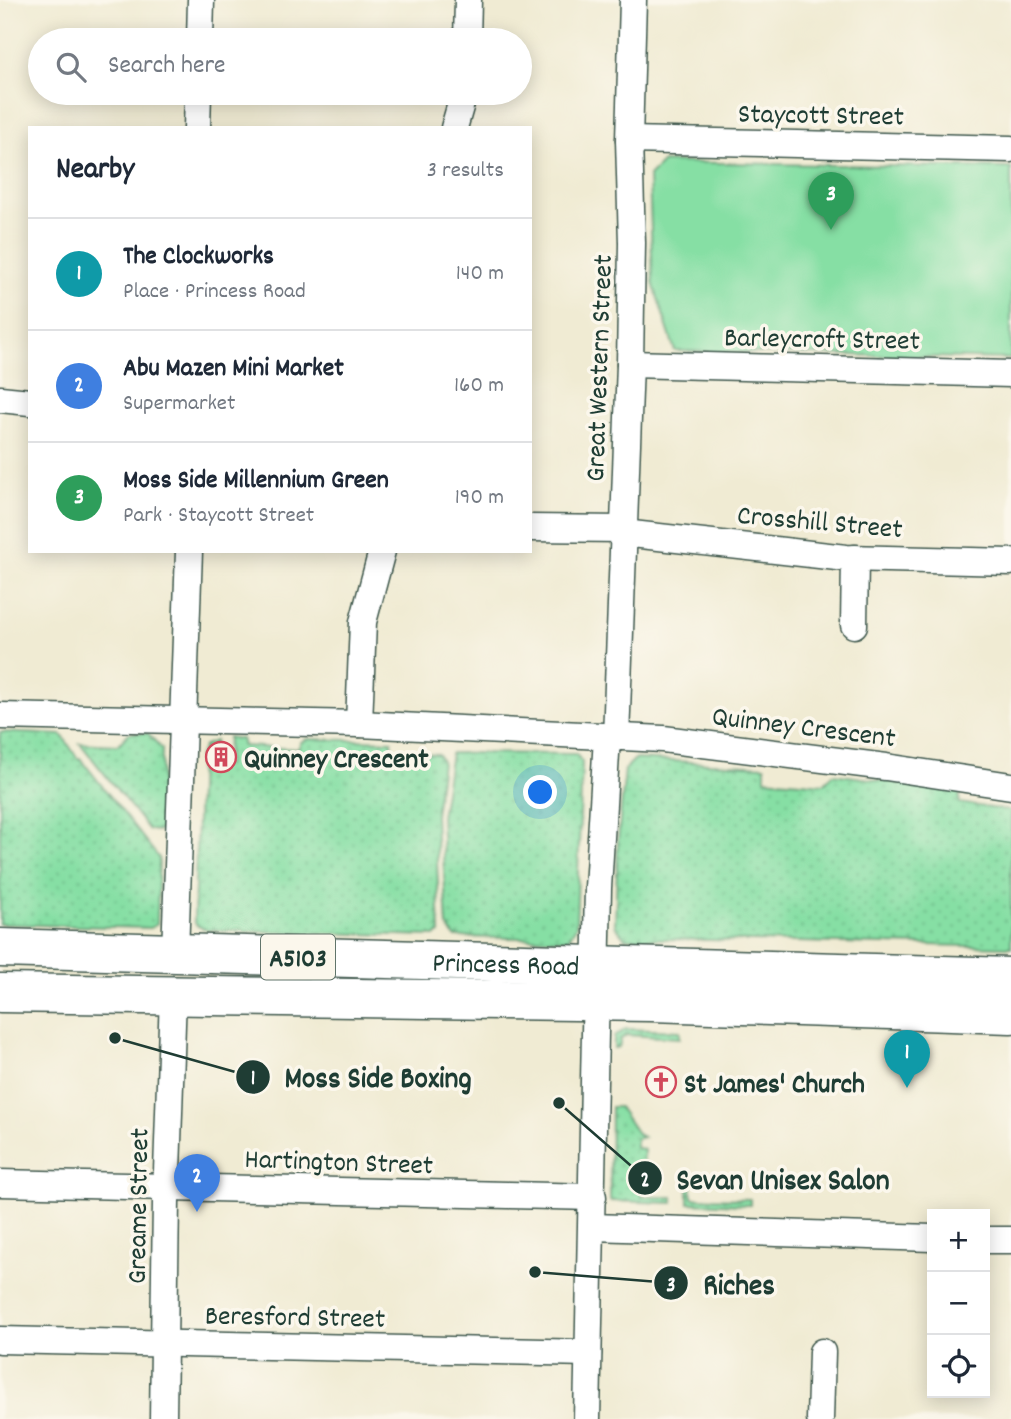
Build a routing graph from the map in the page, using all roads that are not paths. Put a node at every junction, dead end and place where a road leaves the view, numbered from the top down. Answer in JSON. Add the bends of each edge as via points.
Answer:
{"nodes":[{"id":1,"x":201,"y":0,"type":"edge"},
{"id":2,"x":468,"y":0,"type":"edge"},
{"id":3,"x":633,"y":0,"type":"edge"},
{"id":4,"x":200,"y":28,"type":"edge"},
{"id":5,"x":467,"y":28,"type":"edge"},
{"id":6,"x":198,"y":105,"type":"edge"},
{"id":7,"x":461,"y":105,"type":"edge"},
{"id":8,"x":197,"y":126,"type":"edge"},
{"id":9,"x":455,"y":126,"type":"edge"},
{"id":10,"x":629,"y":140,"type":"junction"},
{"id":11,"x":1011,"y":149,"type":"edge"},
{"id":12,"x":630,"y":364,"type":"junction"},
{"id":13,"x":1011,"y":374,"type":"edge"},
{"id":14,"x":0,"y":399,"type":"edge"},
{"id":15,"x":28,"y":402,"type":"edge"},
{"id":16,"x":532,"y":528,"type":"edge"},
{"id":17,"x":623,"y":531,"type":"junction"},
{"id":18,"x":188,"y":553,"type":"edge"},
{"id":19,"x":381,"y":553,"type":"edge"},
{"id":20,"x":855,"y":558,"type":"junction"},
{"id":21,"x":1011,"y":562,"type":"edge"},
{"id":22,"x":854,"y":625,"type":"dead end"},
{"id":23,"x":0,"y":716,"type":"edge"},
{"id":24,"x":184,"y":722,"type":"junction"},
{"id":25,"x":359,"y":724,"type":"junction"},
{"id":26,"x":612,"y":737,"type":"junction"},
{"id":27,"x":1011,"y":786,"type":"edge"},
{"id":28,"x":0,"y":948,"type":"edge"},
{"id":29,"x":175,"y":953,"type":"junction"},
{"id":30,"x":597,"y":964,"type":"junction"},
{"id":31,"x":1011,"y":976,"type":"edge"},
{"id":32,"x":0,"y":993,"type":"edge"},
{"id":33,"x":173,"y":995,"type":"junction"},
{"id":34,"x":596,"y":1002,"type":"junction"},
{"id":35,"x":1011,"y":1014,"type":"edge"},
{"id":36,"x":0,"y":1183,"type":"edge"},
{"id":37,"x":166,"y":1187,"type":"junction"},
{"id":38,"x":593,"y":1197,"type":"junction"},
{"id":39,"x":592,"y":1227,"type":"junction"},
{"id":40,"x":927,"y":1238,"type":"edge"},
{"id":41,"x":990,"y":1240,"type":"edge"},
{"id":42,"x":1011,"y":1240,"type":"edge"},
{"id":43,"x":0,"y":1340,"type":"edge"},
{"id":44,"x":165,"y":1344,"type":"junction"},
{"id":45,"x":822,"y":1352,"type":"dead end"},
{"id":46,"x":588,"y":1353,"type":"junction"},
{"id":47,"x":163,"y":1419,"type":"edge"},
{"id":48,"x":587,"y":1419,"type":"edge"},
{"id":49,"x":820,"y":1419,"type":"edge"}],
"edges":[{"from":1,"to":4,"type":"street"},
{"from":2,"to":5,"type":"street"},
{"from":3,"to":10,"type":"street","name":"Great Western Street"},
{"from":6,"to":8,"type":"street"},
{"from":7,"to":9,"type":"street"},
{"from":10,"to":11,"type":"street","name":"Staycott Street"},
{"from":10,"to":12,"type":"street","name":"Great Western Street"},
{"from":12,"to":13,"type":"street","name":"Barleycroft Street"},
{"from":12,"to":17,"type":"street","name":"Great Western Street"},
{"from":14,"to":15,"type":"street"},
{"from":16,"to":17,"type":"street","name":"Crosshill Street"},
{"from":17,"to":20,"type":"street","name":"Crosshill Street"},
{"from":17,"to":26,"type":"street","name":"Great Western Street"},
{"from":18,"to":24,"type":"street"},
{"from":19,"to":25,"type":"street","via":[[363,622]]},
{"from":20,"to":21,"type":"street","name":"Crosshill Street"},
{"from":20,"to":22,"type":"street"},
{"from":23,"to":24,"type":"street","name":"Quinney Crescent"},
{"from":24,"to":25,"type":"street","name":"Quinney Crescent"},
{"from":24,"to":29,"type":"street"},
{"from":25,"to":26,"type":"street","name":"Quinney Crescent"},
{"from":26,"to":27,"type":"street","name":"Quinney Crescent","via":[[663,739]]},
{"from":26,"to":30,"type":"street","name":"Great Western Street","via":[[600,816]]},
{"from":28,"to":29,"type":"highway","name":"Princess Road","number":"A5103"},
{"from":29,"to":30,"type":"highway","name":"Princess Road","number":"A5103"},
{"from":30,"to":31,"type":"highway","name":"Princess Road","number":"A5103"},
{"from":30,"to":34,"type":"street","name":"Great Western Street"},
{"from":32,"to":33,"type":"highway","name":"Princess Road","number":"A5103"},
{"from":33,"to":34,"type":"highway","name":"Princess Road","number":"A5103"},
{"from":33,"to":37,"type":"street","name":"Greame Street"},
{"from":34,"to":35,"type":"highway","name":"Princess Road","number":"A5103"},
{"from":34,"to":38,"type":"street","name":"Great Western Street"},
{"from":36,"to":37,"type":"street","name":"Hartington Street"},
{"from":37,"to":38,"type":"street","name":"Hartington Street"},
{"from":37,"to":44,"type":"street","name":"Greame Street"},
{"from":38,"to":39,"type":"street","name":"Great Western Street"},
{"from":39,"to":40,"type":"street"},
{"from":39,"to":46,"type":"street","name":"Great Western Street"},
{"from":41,"to":42,"type":"street"},
{"from":43,"to":44,"type":"street","name":"Beresford Street"},
{"from":44,"to":46,"type":"street","name":"Beresford Street"},
{"from":44,"to":47,"type":"street","name":"Greame Street"},
{"from":45,"to":49,"type":"street"},
{"from":46,"to":48,"type":"street","name":"Great Western Street"}]}
